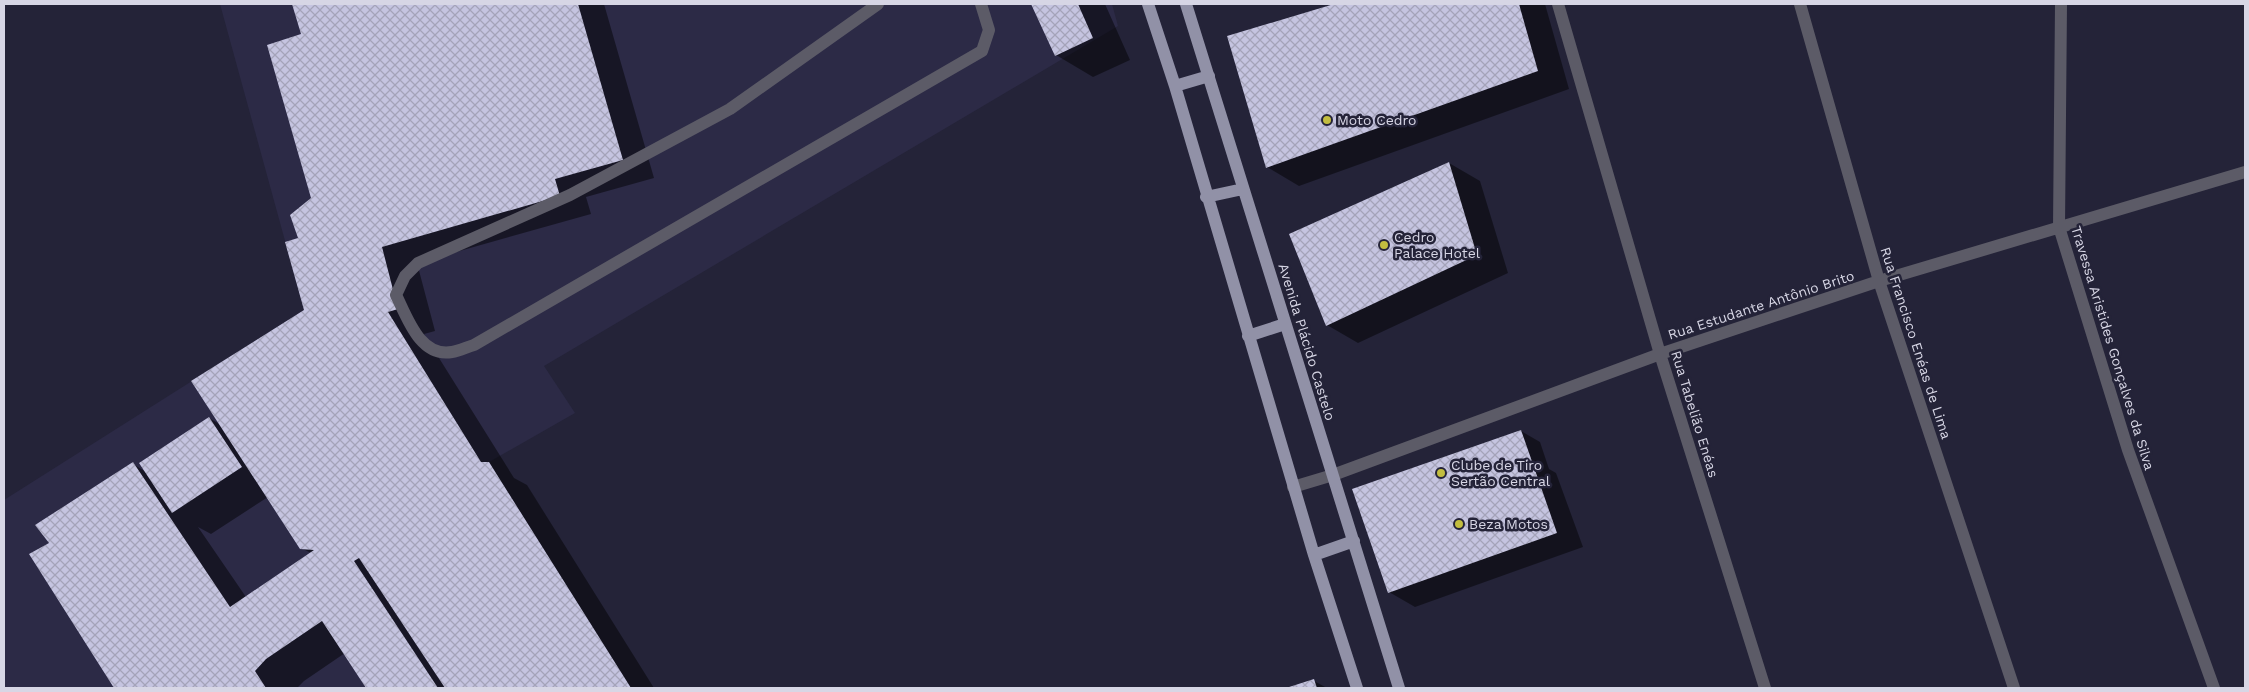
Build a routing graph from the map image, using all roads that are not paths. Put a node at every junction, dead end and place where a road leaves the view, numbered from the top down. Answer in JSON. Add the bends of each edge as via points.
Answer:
{"nodes":[{"id":1,"x":878,"y":4,"type":"edge"},
{"id":2,"x":981,"y":4,"type":"edge"},
{"id":3,"x":1148,"y":4,"type":"edge"},
{"id":4,"x":1186,"y":4,"type":"edge"},
{"id":5,"x":1558,"y":4,"type":"edge"},
{"id":6,"x":1800,"y":4,"type":"edge"},
{"id":7,"x":2061,"y":4,"type":"edge"},
{"id":8,"x":1209,"y":76,"type":"junction"},
{"id":9,"x":1175,"y":86,"type":"junction"},
{"id":10,"x":2245,"y":172,"type":"edge"},
{"id":11,"x":1243,"y":189,"type":"junction"},
{"id":12,"x":1206,"y":197,"type":"junction"},
{"id":13,"x":2059,"y":227,"type":"junction"},
{"id":14,"x":1879,"y":282,"type":"junction"},
{"id":15,"x":1286,"y":324,"type":"junction"},
{"id":16,"x":1248,"y":336,"type":"junction"},
{"id":17,"x":1660,"y":354,"type":"junction"},
{"id":18,"x":1333,"y":475,"type":"junction"},
{"id":19,"x":1293,"y":487,"type":"junction"},
{"id":20,"x":1354,"y":541,"type":"junction"},
{"id":21,"x":1314,"y":555,"type":"junction"},
{"id":22,"x":1357,"y":688,"type":"edge"},
{"id":23,"x":1399,"y":688,"type":"edge"},
{"id":24,"x":1765,"y":688,"type":"edge"},
{"id":25,"x":2014,"y":688,"type":"edge"},
{"id":26,"x":2214,"y":688,"type":"edge"}],
"edges":[{"from":1,"to":2,"type":"street","via":[[730,109],[570,195],[418,263],[405,276],[396,295],[417,335],[432,350],[450,353],[474,345],[982,50],[989,30]]},
{"from":3,"to":9,"type":"main road"},
{"from":4,"to":8,"type":"main road","name":"Avenida Plácido Castelo"},
{"from":5,"to":17,"type":"street","name":"Rua Tabelião Enéas"},
{"from":6,"to":14,"type":"street","name":"Rua Francisco Enéas de Lima"},
{"from":7,"to":13,"type":"street","name":"Travessa Aristides Gonçalves da Silva"},
{"from":8,"to":9,"type":"main road"},
{"from":8,"to":11,"type":"main road","name":"Avenida Plácido Castelo"},
{"from":9,"to":12,"type":"main road"},
{"from":10,"to":13,"type":"street","name":"Rua Estudante Antônio Brito"},
{"from":11,"to":12,"type":"main road"},
{"from":11,"to":15,"type":"main road","name":"Avenida Plácido Castelo"},
{"from":12,"to":16,"type":"main road"},
{"from":13,"to":14,"type":"street","name":"Rua Estudante Antônio Brito"},
{"from":13,"to":26,"type":"street","name":"Travessa Aristides Gonçalves da Silva","via":[[2128,450]]},
{"from":14,"to":17,"type":"street","name":"Rua Estudante Antônio Brito"},
{"from":14,"to":25,"type":"street","name":"Rua Francisco Enéas de Lima"},
{"from":15,"to":16,"type":"main road"},
{"from":15,"to":18,"type":"main road","name":"Avenida Plácido Castelo"},
{"from":16,"to":19,"type":"main road"},
{"from":17,"to":18,"type":"street","name":"Rua Estudante Antônio Brito"},
{"from":17,"to":24,"type":"street","name":"Rua Tabelião Enéas"},
{"from":18,"to":19,"type":"street","name":"Rua Estudante Antônio Brito"},
{"from":18,"to":20,"type":"main road","name":"Avenida Plácido Castelo"},
{"from":19,"to":21,"type":"main road"},
{"from":20,"to":21,"type":"main road"},
{"from":20,"to":23,"type":"main road","name":"Avenida Plácido Castelo"},
{"from":21,"to":22,"type":"main road"}]}
